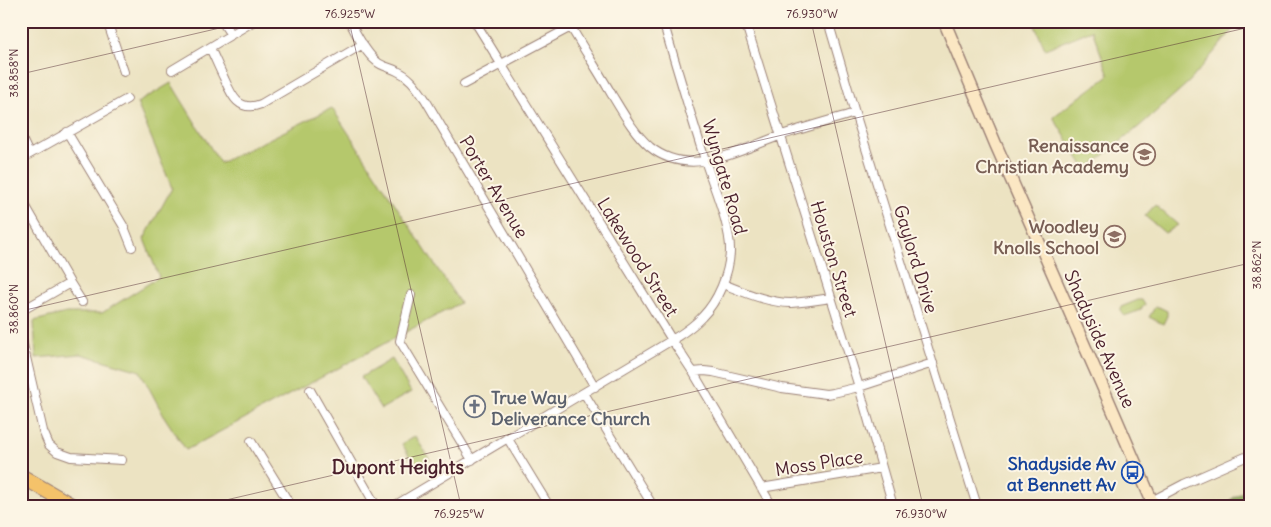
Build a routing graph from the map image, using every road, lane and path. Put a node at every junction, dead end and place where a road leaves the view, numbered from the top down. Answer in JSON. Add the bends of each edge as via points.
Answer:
{"nodes":[{"id":1,"x":107,"y":21,"type":"edge"},
{"id":2,"x":222,"y":21,"type":"edge"},
{"id":3,"x":254,"y":21,"type":"edge"},
{"id":4,"x":349,"y":21,"type":"edge"},
{"id":5,"x":582,"y":21,"type":"edge"},
{"id":6,"x":663,"y":21,"type":"edge"},
{"id":7,"x":745,"y":21,"type":"edge"},
{"id":8,"x":828,"y":21,"type":"edge"},
{"id":9,"x":944,"y":21,"type":"edge"},
{"id":10,"x":477,"y":25,"type":"dead end"},
{"id":11,"x":571,"y":27,"type":"junction"},
{"id":12,"x":231,"y":35,"type":"junction"},
{"id":13,"x":363,"y":44,"type":"junction"},
{"id":14,"x":210,"y":48,"type":"junction"},
{"id":15,"x":502,"y":64,"type":"junction"},
{"id":16,"x":172,"y":70,"type":"dead end"},
{"id":17,"x":124,"y":72,"type":"dead end"},
{"id":18,"x":464,"y":84,"type":"dead end"},
{"id":19,"x":128,"y":99,"type":"dead end"},
{"id":20,"x":855,"y":113,"type":"junction"},
{"id":21,"x":67,"y":132,"type":"junction"},
{"id":22,"x":780,"y":136,"type":"junction"},
{"id":23,"x":21,"y":137,"type":"edge"},
{"id":24,"x":29,"y":154,"type":"junction"},
{"id":25,"x":21,"y":159,"type":"edge"},
{"id":26,"x":706,"y":161,"type":"junction"},
{"id":27,"x":21,"y":198,"type":"edge"},
{"id":28,"x":132,"y":247,"type":"dead end"},
{"id":29,"x":70,"y":283,"type":"junction"},
{"id":30,"x":723,"y":284,"type":"junction"},
{"id":31,"x":411,"y":295,"type":"dead end"},
{"id":32,"x":831,"y":298,"type":"junction"},
{"id":33,"x":82,"y":302,"type":"dead end"},
{"id":34,"x":21,"y":311,"type":"edge"},
{"id":35,"x":21,"y":328,"type":"edge"},
{"id":36,"x":672,"y":340,"type":"junction"},
{"id":37,"x":933,"y":363,"type":"junction"},
{"id":38,"x":694,"y":372,"type":"junction"},
{"id":39,"x":595,"y":386,"type":"junction"},
{"id":40,"x":859,"y":387,"type":"junction"},
{"id":41,"x":310,"y":390,"type":"dead end"},
{"id":42,"x":584,"y":393,"type":"junction"},
{"id":43,"x":508,"y":439,"type":"junction"},
{"id":44,"x":251,"y":441,"type":"dead end"},
{"id":45,"x":1250,"y":455,"type":"edge"},
{"id":46,"x":122,"y":460,"type":"dead end"},
{"id":47,"x":472,"y":460,"type":"junction"},
{"id":48,"x":882,"y":468,"type":"junction"},
{"id":49,"x":21,"y":476,"type":"edge"},
{"id":50,"x":761,"y":488,"type":"junction"},
{"id":51,"x":1149,"y":504,"type":"edge"},
{"id":52,"x":73,"y":506,"type":"edge"},
{"id":53,"x":291,"y":506,"type":"edge"},
{"id":54,"x":376,"y":506,"type":"edge"},
{"id":55,"x":394,"y":506,"type":"edge"},
{"id":56,"x":549,"y":506,"type":"edge"},
{"id":57,"x":652,"y":506,"type":"edge"},
{"id":58,"x":772,"y":506,"type":"edge"},
{"id":59,"x":893,"y":506,"type":"edge"},
{"id":60,"x":977,"y":506,"type":"edge"}],
"edges":[{"from":1,"to":17,"type":"street"},
{"from":2,"to":12,"type":"street"},
{"from":3,"to":12,"type":"street"},
{"from":4,"to":13,"type":"street","name":"Porter Avenue"},
{"from":5,"to":11,"type":"street"},
{"from":6,"to":26,"type":"street","name":"Wyngate Road"},
{"from":7,"to":22,"type":"street","name":"Houston Street"},
{"from":8,"to":20,"type":"street","name":"Gaylord Drive"},
{"from":9,"to":51,"type":"street","name":"Shadyside Avenue","via":[[1102,383]]},
{"from":10,"to":15,"type":"street","name":"Lakewood Street"},
{"from":11,"to":15,"type":"street"},
{"from":11,"to":26,"type":"street","via":[[645,142],[657,152],[677,160]]},
{"from":12,"to":14,"type":"street"},
{"from":13,"to":14,"type":"street","via":[[261,104],[250,106],[241,104],[232,95]]},
{"from":13,"to":39,"type":"street","name":"Porter Avenue","via":[[377,62],[408,77],[425,99]]},
{"from":14,"to":16,"type":"street"},
{"from":15,"to":18,"type":"street"},
{"from":15,"to":36,"type":"street","name":"Lakewood Street"},
{"from":19,"to":21,"type":"street"},
{"from":20,"to":22,"type":"street"},
{"from":20,"to":37,"type":"street","name":"Gaylord Drive"},
{"from":21,"to":24,"type":"street"},
{"from":21,"to":28,"type":"street","via":[[124,227]]},
{"from":22,"to":26,"type":"street"},
{"from":22,"to":32,"type":"street","name":"Houston Street"},
{"from":23,"to":24,"type":"street"},
{"from":24,"to":25,"type":"street"},
{"from":26,"to":30,"type":"street","name":"Wyngate Road","via":[[730,252]]},
{"from":27,"to":29,"type":"street"},
{"from":29,"to":33,"type":"street"},
{"from":29,"to":34,"type":"street"},
{"from":30,"to":32,"type":"street","via":[[778,302]]},
{"from":30,"to":36,"type":"street","name":"Wyngate Road","via":[[703,317]]},
{"from":31,"to":47,"type":"street","via":[[400,341]]},
{"from":32,"to":40,"type":"street","name":"Houston Street"},
{"from":35,"to":46,"type":"street","via":[[43,431],[50,445],[70,457]]},
{"from":36,"to":38,"type":"street","name":"Lakewood Street"},
{"from":36,"to":39,"type":"street","name":"Wyngate Road"},
{"from":37,"to":40,"type":"street"},
{"from":37,"to":60,"type":"street","name":"Gaylord Drive"},
{"from":38,"to":40,"type":"street","via":[[721,373],[816,394]]},
{"from":38,"to":50,"type":"street","name":"Lakewood Street"},
{"from":39,"to":42,"type":"street","name":"Wyngate Road"},
{"from":40,"to":48,"type":"street","name":"Houston Street"},
{"from":41,"to":54,"type":"street"},
{"from":42,"to":43,"type":"street","name":"Wyngate Road"},
{"from":42,"to":57,"type":"street"},
{"from":43,"to":47,"type":"street","name":"Wyngate Road"},
{"from":43,"to":56,"type":"street"},
{"from":44,"to":53,"type":"street"},
{"from":45,"to":51,"type":"street","via":[[1184,484]]},
{"from":47,"to":55,"type":"street","name":"Wyngate Road"},
{"from":48,"to":50,"type":"street","name":"Moss Place"},
{"from":48,"to":59,"type":"street","name":"Houston Street"},
{"from":49,"to":52,"type":"highway"},
{"from":50,"to":58,"type":"street","name":"Lakewood Street"}]}
